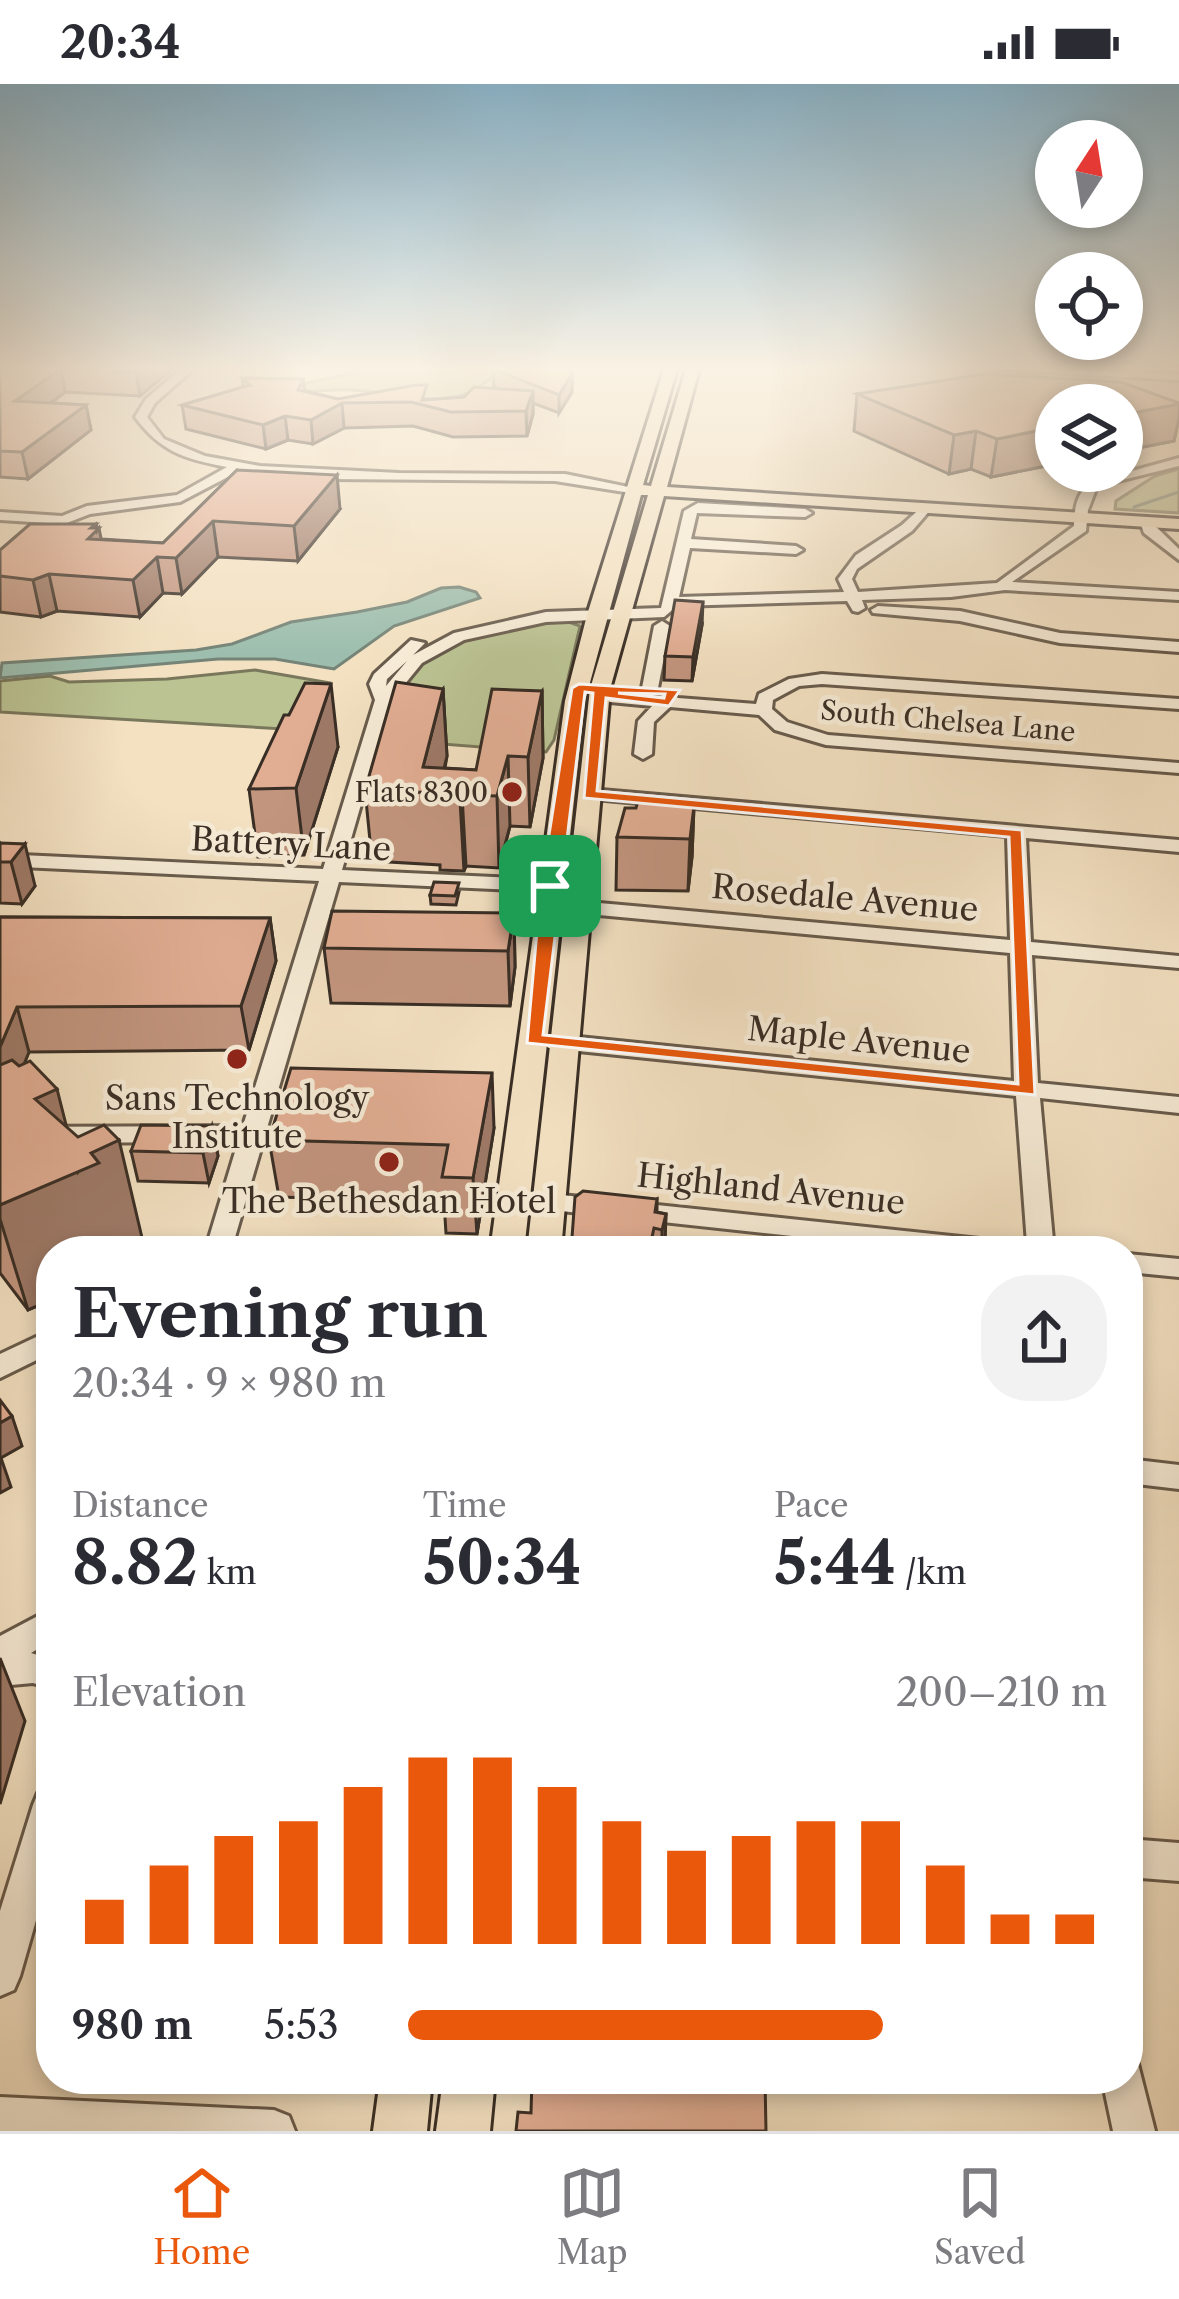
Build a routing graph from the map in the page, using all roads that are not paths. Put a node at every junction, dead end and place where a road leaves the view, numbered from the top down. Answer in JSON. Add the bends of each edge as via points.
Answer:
{"nodes":[{"id":1,"x":225,"y":462,"type":"edge"},
{"id":2,"x":645,"y":462,"type":"edge"},
{"id":3,"x":667,"y":462,"type":"edge"},
{"id":4,"x":1179,"y":462,"type":"edge"},
{"id":5,"x":240,"y":465,"type":"junction"},
{"id":6,"x":637,"y":490,"type":"junction"},
{"id":7,"x":659,"y":491,"type":"junction"},
{"id":8,"x":925,"y":508,"type":"junction"},
{"id":9,"x":805,"y":513,"type":"dead end"},
{"id":10,"x":0,"y":516,"type":"edge"},
{"id":11,"x":1083,"y":517,"type":"junction"},
{"id":12,"x":1147,"y":522,"type":"junction"},
{"id":13,"x":1179,"y":524,"type":"edge"},
{"id":14,"x":683,"y":543,"type":"junction"},
{"id":15,"x":796,"y":550,"type":"dead end"},
{"id":16,"x":1179,"y":556,"type":"edge"},
{"id":17,"x":609,"y":578,"type":"junction"},
{"id":18,"x":1005,"y":586,"type":"junction"},
{"id":19,"x":951,"y":593,"type":"junction"},
{"id":20,"x":1179,"y":596,"type":"edge"},
{"id":21,"x":669,"y":602,"type":"junction"},
{"id":22,"x":855,"y":603,"type":"junction"},
{"id":23,"x":622,"y":608,"type":"junction"},
{"id":24,"x":596,"y":615,"type":"junction"},
{"id":25,"x":960,"y":616,"type":"junction"},
{"id":26,"x":662,"y":626,"type":"dead end"},
{"id":27,"x":1179,"y":647,"type":"edge"},
{"id":28,"x":590,"y":688,"type":"junction"},
{"id":29,"x":650,"y":688,"type":"junction"},
{"id":30,"x":671,"y":696,"type":"junction"},
{"id":31,"x":383,"y":700,"type":"junction"},
{"id":32,"x":764,"y":704,"type":"junction"},
{"id":33,"x":1179,"y":704,"type":"edge"},
{"id":34,"x":644,"y":754,"type":"dead end"},
{"id":35,"x":1179,"y":768,"type":"edge"},
{"id":36,"x":561,"y":793,"type":"junction"},
{"id":37,"x":589,"y":794,"type":"junction"},
{"id":38,"x":1016,"y":833,"type":"junction"},
{"id":39,"x":1179,"y":846,"type":"edge"},
{"id":40,"x":0,"y":860,"type":"edge"},
{"id":41,"x":331,"y":876,"type":"junction"},
{"id":42,"x":550,"y":886,"type":"junction"},
{"id":43,"x":578,"y":897,"type":"junction"},
{"id":44,"x":1021,"y":947,"type":"junction"},
{"id":45,"x":1179,"y":962,"type":"edge"},
{"id":46,"x":533,"y":1040,"type":"junction"},
{"id":47,"x":566,"y":1043,"type":"junction"},
{"id":48,"x":1028,"y":1090,"type":"junction"},
{"id":49,"x":1179,"y":1105,"type":"edge"},
{"id":50,"x":254,"y":1134,"type":"junction"},
{"id":51,"x":0,"y":1135,"type":"edge"},
{"id":52,"x":514,"y":1198,"type":"junction"},
{"id":53,"x":550,"y":1202,"type":"junction"},
{"id":54,"x":223,"y":1236,"type":"edge"},
{"id":55,"x":509,"y":1236,"type":"edge"},
{"id":56,"x":546,"y":1236,"type":"edge"},
{"id":57,"x":876,"y":1236,"type":"edge"},
{"id":58,"x":1040,"y":1236,"type":"edge"},
{"id":59,"x":1143,"y":1264,"type":"edge"},
{"id":60,"x":1179,"y":1268,"type":"edge"},
{"id":61,"x":36,"y":1348,"type":"edge"},
{"id":62,"x":0,"y":1367,"type":"edge"},
{"id":63,"x":1143,"y":1473,"type":"edge"},
{"id":64,"x":1179,"y":1477,"type":"edge"},
{"id":65,"x":36,"y":1633,"type":"edge"},
{"id":66,"x":0,"y":1653,"type":"edge"},
{"id":67,"x":36,"y":1669,"type":"edge"},
{"id":68,"x":0,"y":1671,"type":"edge"},
{"id":69,"x":36,"y":1855,"type":"edge"},
{"id":70,"x":1143,"y":1859,"type":"edge"},
{"id":71,"x":1179,"y":1862,"type":"edge"},
{"id":72,"x":0,"y":1976,"type":"edge"},
{"id":73,"x":404,"y":2094,"type":"edge"},
{"id":74,"x":468,"y":2094,"type":"edge"},
{"id":75,"x":1127,"y":2094,"type":"edge"},
{"id":76,"x":0,"y":2118,"type":"edge"},
{"id":77,"x":274,"y":2131,"type":"edge"},
{"id":78,"x":400,"y":2131,"type":"edge"},
{"id":79,"x":464,"y":2131,"type":"edge"},
{"id":80,"x":1134,"y":2131,"type":"edge"}],
"edges":[{"from":1,"to":5,"type":"street"},
{"from":2,"to":6,"type":"main road"},
{"from":3,"to":7,"type":"main road"},
{"from":4,"to":11,"type":"street","via":[[1094,486]]},
{"from":5,"to":6,"type":"street"},
{"from":5,"to":10,"type":"street","via":[[180,498],[64,520]]},
{"from":6,"to":7,"type":"main road"},
{"from":6,"to":17,"type":"main road"},
{"from":7,"to":8,"type":"main road"},
{"from":7,"to":23,"type":"main road"},
{"from":8,"to":11,"type":"main road"},
{"from":8,"to":22,"type":"street","via":[[850,567],[845,579]]},
{"from":9,"to":14,"type":"street","via":[[698,507]]},
{"from":11,"to":12,"type":"main road"},
{"from":11,"to":18,"type":"street","via":[[1081,527]]},
{"from":12,"to":13,"type":"main road"},
{"from":12,"to":16,"type":"street"},
{"from":14,"to":15,"type":"street"},
{"from":14,"to":21,"type":"street"},
{"from":17,"to":24,"type":"main road"},
{"from":17,"to":31,"type":"street","via":[[570,605],[476,620],[418,642],[380,677]]},
{"from":18,"to":19,"type":"street"},
{"from":18,"to":20,"type":"street"},
{"from":19,"to":22,"type":"street"},
{"from":19,"to":25,"type":"street"},
{"from":21,"to":22,"type":"street","via":[[710,601],[706,608],[715,613]]},
{"from":21,"to":23,"type":"street","via":[[664,612]]},
{"from":22,"to":25,"type":"street"},
{"from":23,"to":24,"type":"street"},
{"from":23,"to":28,"type":"main road"},
{"from":24,"to":28,"type":"main road"},
{"from":24,"to":31,"type":"street","via":[[526,619],[459,636],[416,660]]},
{"from":25,"to":27,"type":"street","via":[[1047,636]]},
{"from":26,"to":29,"type":"street"},
{"from":28,"to":29,"type":"street","name":"South Chelsea Lane"},
{"from":28,"to":30,"type":"street","name":"South Chelsea Lane","via":[[616,698]]},
{"from":28,"to":36,"type":"main road"},
{"from":28,"to":37,"type":"main road"},
{"from":29,"to":30,"type":"street","name":"South Chelsea Lane"},
{"from":30,"to":32,"type":"street","name":"South Chelsea Lane"},
{"from":30,"to":34,"type":"street","via":[[646,721]]},
{"from":31,"to":41,"type":"street"},
{"from":32,"to":33,"type":"street","via":[[795,682],[839,679]]},
{"from":32,"to":35,"type":"street","name":"South Chelsea Lane","via":[[781,726],[826,740]]},
{"from":36,"to":37,"type":"main road"},
{"from":36,"to":42,"type":"main road"},
{"from":37,"to":38,"type":"street"},
{"from":37,"to":43,"type":"main road"},
{"from":38,"to":39,"type":"street"},
{"from":38,"to":44,"type":"street"},
{"from":40,"to":41,"type":"street","name":"Battery Lane"},
{"from":41,"to":42,"type":"street","name":"Battery Lane"},
{"from":41,"to":50,"type":"street"},
{"from":42,"to":43,"type":"street","name":"Battery Lane"},
{"from":42,"to":46,"type":"main road"},
{"from":43,"to":44,"type":"street","name":"Rosedale Avenue"},
{"from":43,"to":47,"type":"main road"},
{"from":44,"to":45,"type":"street","name":"Rosedale Avenue"},
{"from":44,"to":48,"type":"street"},
{"from":46,"to":47,"type":"street","name":"Maple Avenue"},
{"from":46,"to":52,"type":"main road"},
{"from":47,"to":48,"type":"street","name":"Maple Avenue"},
{"from":47,"to":53,"type":"main road"},
{"from":48,"to":49,"type":"street","name":"Maple Avenue"},
{"from":48,"to":58,"type":"street"},
{"from":50,"to":51,"type":"street"},
{"from":50,"to":54,"type":"street"},
{"from":52,"to":53,"type":"street","name":"Highland Avenue"},
{"from":52,"to":55,"type":"main road"},
{"from":53,"to":56,"type":"main road"},
{"from":53,"to":57,"type":"street","name":"Highland Avenue"},
{"from":59,"to":60,"type":"street"},
{"from":61,"to":62,"type":"street"},
{"from":63,"to":64,"type":"street"},
{"from":65,"to":66,"type":"street"},
{"from":67,"to":68,"type":"street"},
{"from":69,"to":72,"type":"street"},
{"from":70,"to":71,"type":"street"},
{"from":73,"to":78,"type":"main road"},
{"from":74,"to":79,"type":"main road"},
{"from":75,"to":80,"type":"street"},
{"from":76,"to":77,"type":"street"}]}
